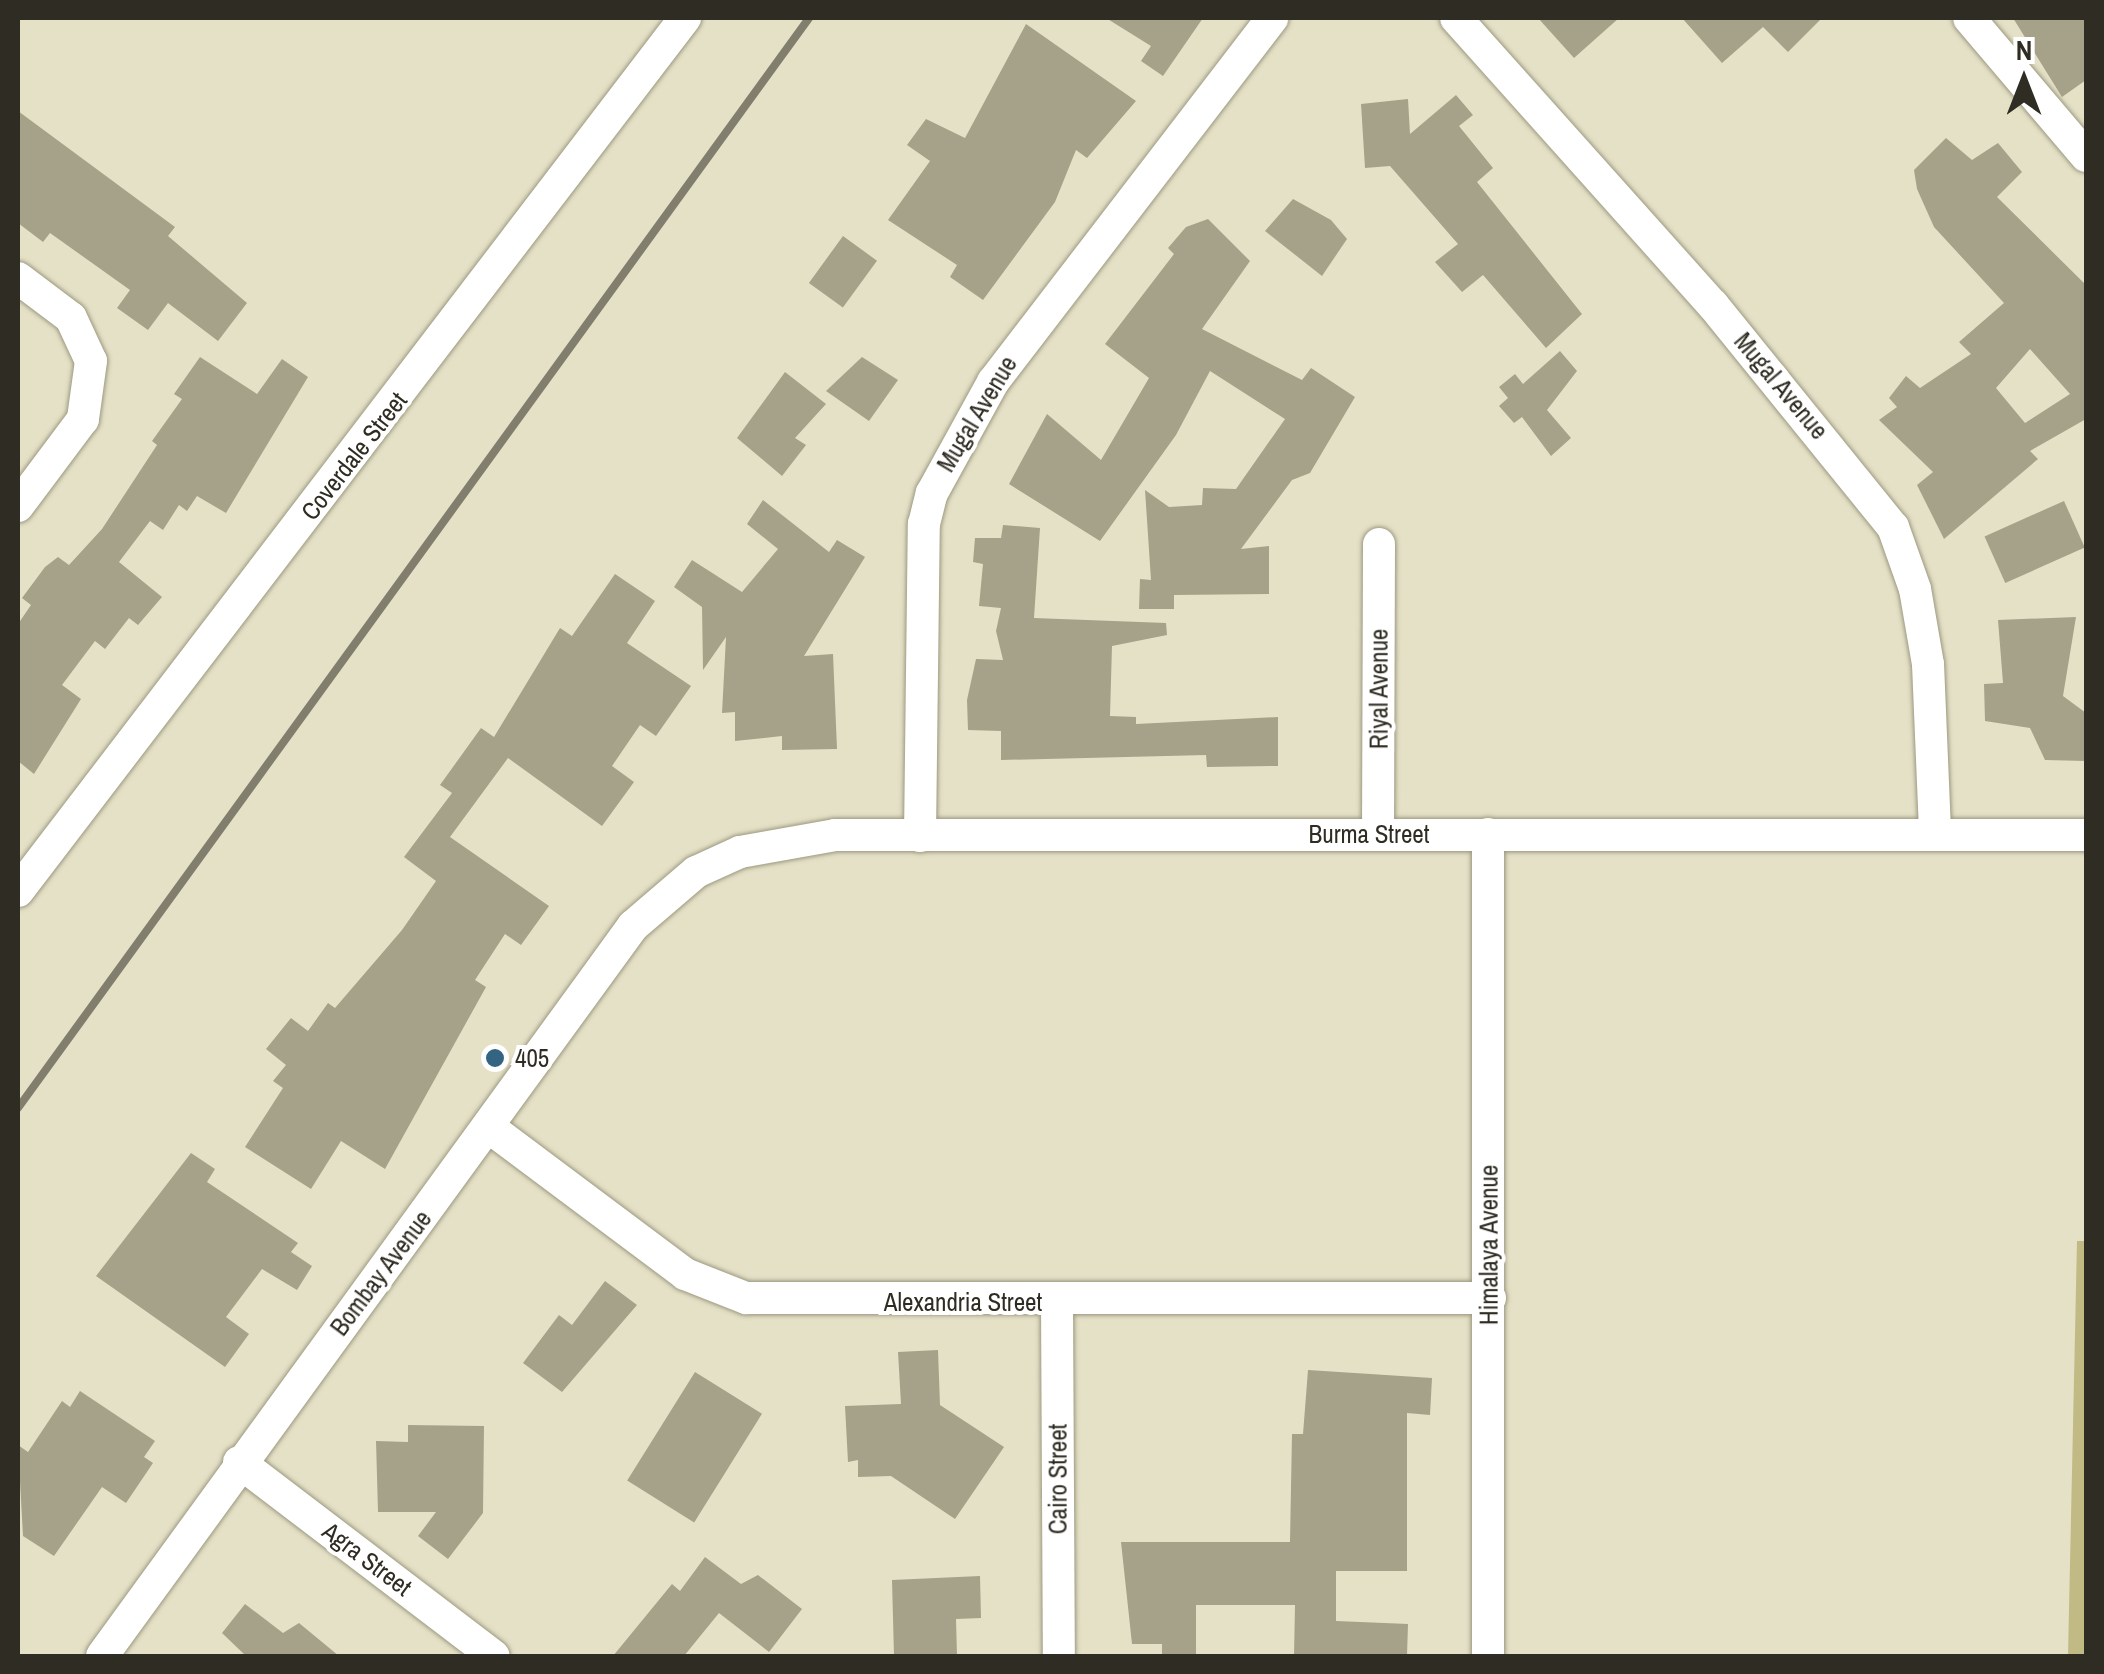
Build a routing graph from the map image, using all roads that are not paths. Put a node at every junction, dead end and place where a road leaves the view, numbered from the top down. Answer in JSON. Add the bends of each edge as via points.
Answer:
{"nodes":[{"id":1,"x":685,"y":18,"type":"edge"},
{"id":2,"x":1272,"y":18,"type":"edge"},
{"id":3,"x":1456,"y":18,"type":"edge"},
{"id":4,"x":1969,"y":18,"type":"edge"},
{"id":5,"x":2086,"y":156,"type":"edge"},
{"id":6,"x":18,"y":278,"type":"edge"},
{"id":7,"x":18,"y":506,"type":"edge"},
{"id":8,"x":1380,"y":544,"type":"dead end"},
{"id":9,"x":1378,"y":833,"type":"junction"},
{"id":10,"x":1935,"y":833,"type":"junction"},
{"id":11,"x":1488,"y":834,"type":"junction"},
{"id":12,"x":2086,"y":835,"type":"edge"},
{"id":13,"x":920,"y":836,"type":"junction"},
{"id":14,"x":18,"y":892,"type":"edge"},
{"id":15,"x":667,"y":896,"type":"joint"},
{"id":16,"x":490,"y":1128,"type":"junction"},
{"id":17,"x":1490,"y":1298,"type":"junction"},
{"id":18,"x":1057,"y":1302,"type":"junction"},
{"id":19,"x":239,"y":1462,"type":"junction"},
{"id":20,"x":102,"y":1656,"type":"edge"},
{"id":21,"x":494,"y":1656,"type":"edge"},
{"id":22,"x":1059,"y":1656,"type":"edge"},
{"id":23,"x":1488,"y":1656,"type":"edge"}],
"edges":[{"from":1,"to":14,"type":"street","name":"Coverdale Street"},
{"from":2,"to":13,"type":"street","name":"Mugal Avenue","via":[[992,382],[943,466],[924,524]]},
{"from":3,"to":10,"type":"street","name":"Mugal Avenue","via":[[1712,305],[1892,527],[1915,588],[1928,664]]},
{"from":4,"to":5,"type":"street"},
{"from":6,"to":7,"type":"street","via":[[70,318],[91,361],[83,419]]},
{"from":8,"to":9,"type":"street","name":"Riyal Avenue"},
{"from":9,"to":11,"type":"street","name":"Burma Street"},
{"from":9,"to":13,"type":"street","name":"Burma Street"},
{"from":10,"to":11,"type":"street","name":"Burma Street"},
{"from":10,"to":12,"type":"street","name":"Burma Street"},
{"from":11,"to":17,"type":"street","name":"Himalaya Avenue"},
{"from":13,"to":15,"type":"street","name":"Burma Street","via":[[771,842],[696,872]]},
{"from":15,"to":16,"type":"street","name":"Bombay Avenue","via":[[626,935]]},
{"from":16,"to":18,"type":"street","name":"Alexandria Street","via":[[684,1274],[746,1298]]},
{"from":16,"to":19,"type":"street","name":"Bombay Avenue"},
{"from":17,"to":18,"type":"street","name":"Alexandria Street"},
{"from":17,"to":23,"type":"street","name":"Himalaya Avenue"},
{"from":18,"to":22,"type":"street","name":"Cairo Street"},
{"from":19,"to":20,"type":"street","name":"Bombay Avenue"},
{"from":19,"to":21,"type":"street","name":"Agra Street"}]}
